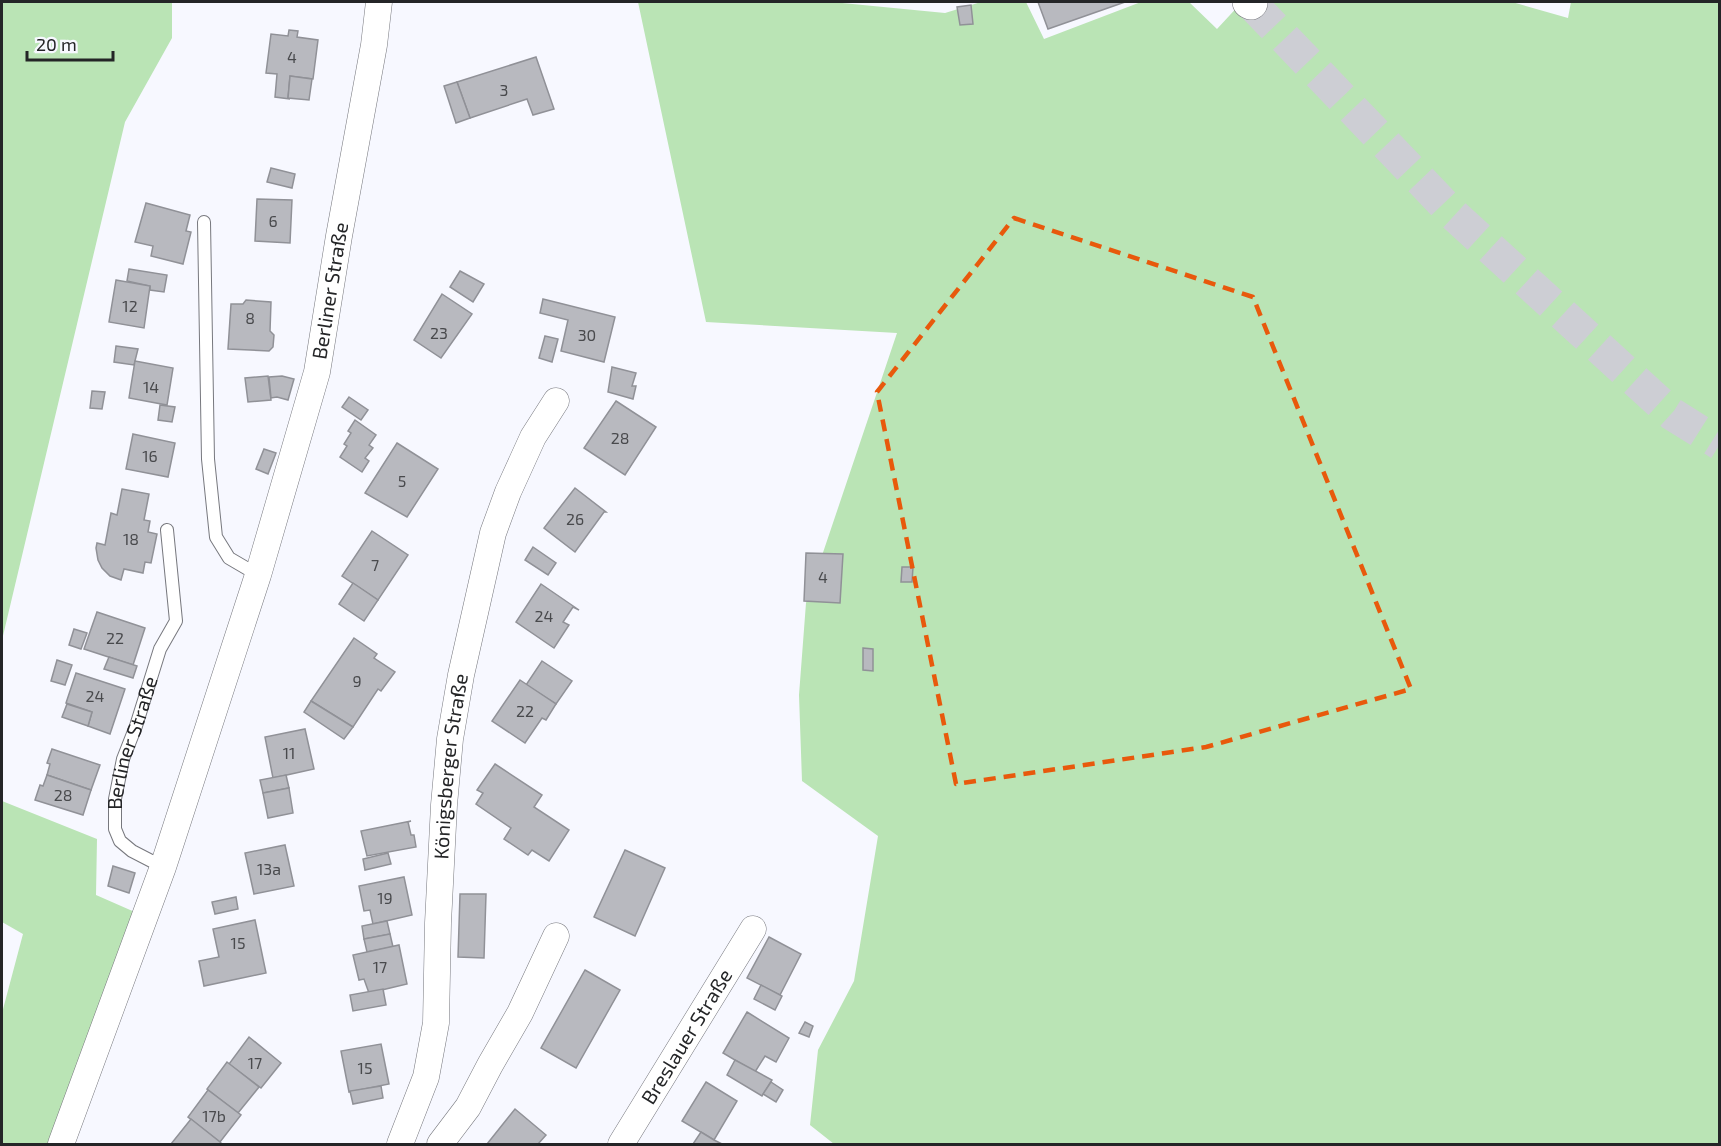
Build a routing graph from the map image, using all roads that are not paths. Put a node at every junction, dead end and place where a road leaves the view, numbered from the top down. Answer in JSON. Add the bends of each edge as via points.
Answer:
{"nodes":[{"id":1,"x":379,"y":2,"type":"edge"},
{"id":2,"x":204,"y":222,"type":"dead end"},
{"id":3,"x":556,"y":401,"type":"dead end"},
{"id":4,"x":167,"y":530,"type":"dead end"},
{"id":5,"x":258,"y":575,"type":"junction"},
{"id":6,"x":163,"y":867,"type":"junction"},
{"id":7,"x":753,"y":929,"type":"dead end"},
{"id":8,"x":556,"y":936,"type":"dead end"},
{"id":9,"x":61,"y":1144,"type":"edge"},
{"id":10,"x":400,"y":1144,"type":"edge"},
{"id":11,"x":441,"y":1144,"type":"edge"},
{"id":12,"x":621,"y":1144,"type":"edge"}],
"edges":[{"from":1,"to":5,"type":"street","name":"Berliner Straße","via":[[317,372]]},
{"from":2,"to":5,"type":"lane","via":[[208,459],[216,537],[229,558]]},
{"from":3,"to":10,"type":"street","name":"Königsberger Straße","via":[[533,436],[493,533],[461,675],[444,805],[436,1023],[426,1077]]},
{"from":4,"to":6,"type":"lane","name":"Berliner Straße","via":[[176,621],[160,649],[123,759],[115,799],[115,830],[120,841]]},
{"from":5,"to":6,"type":"street","name":"Berliner Straße"},
{"from":6,"to":9,"type":"street","name":"Berliner Straße"},
{"from":7,"to":12,"type":"street","name":"Breslauer Straße"},
{"from":8,"to":11,"type":"street","via":[[520,1013],[468,1107]]}]}
